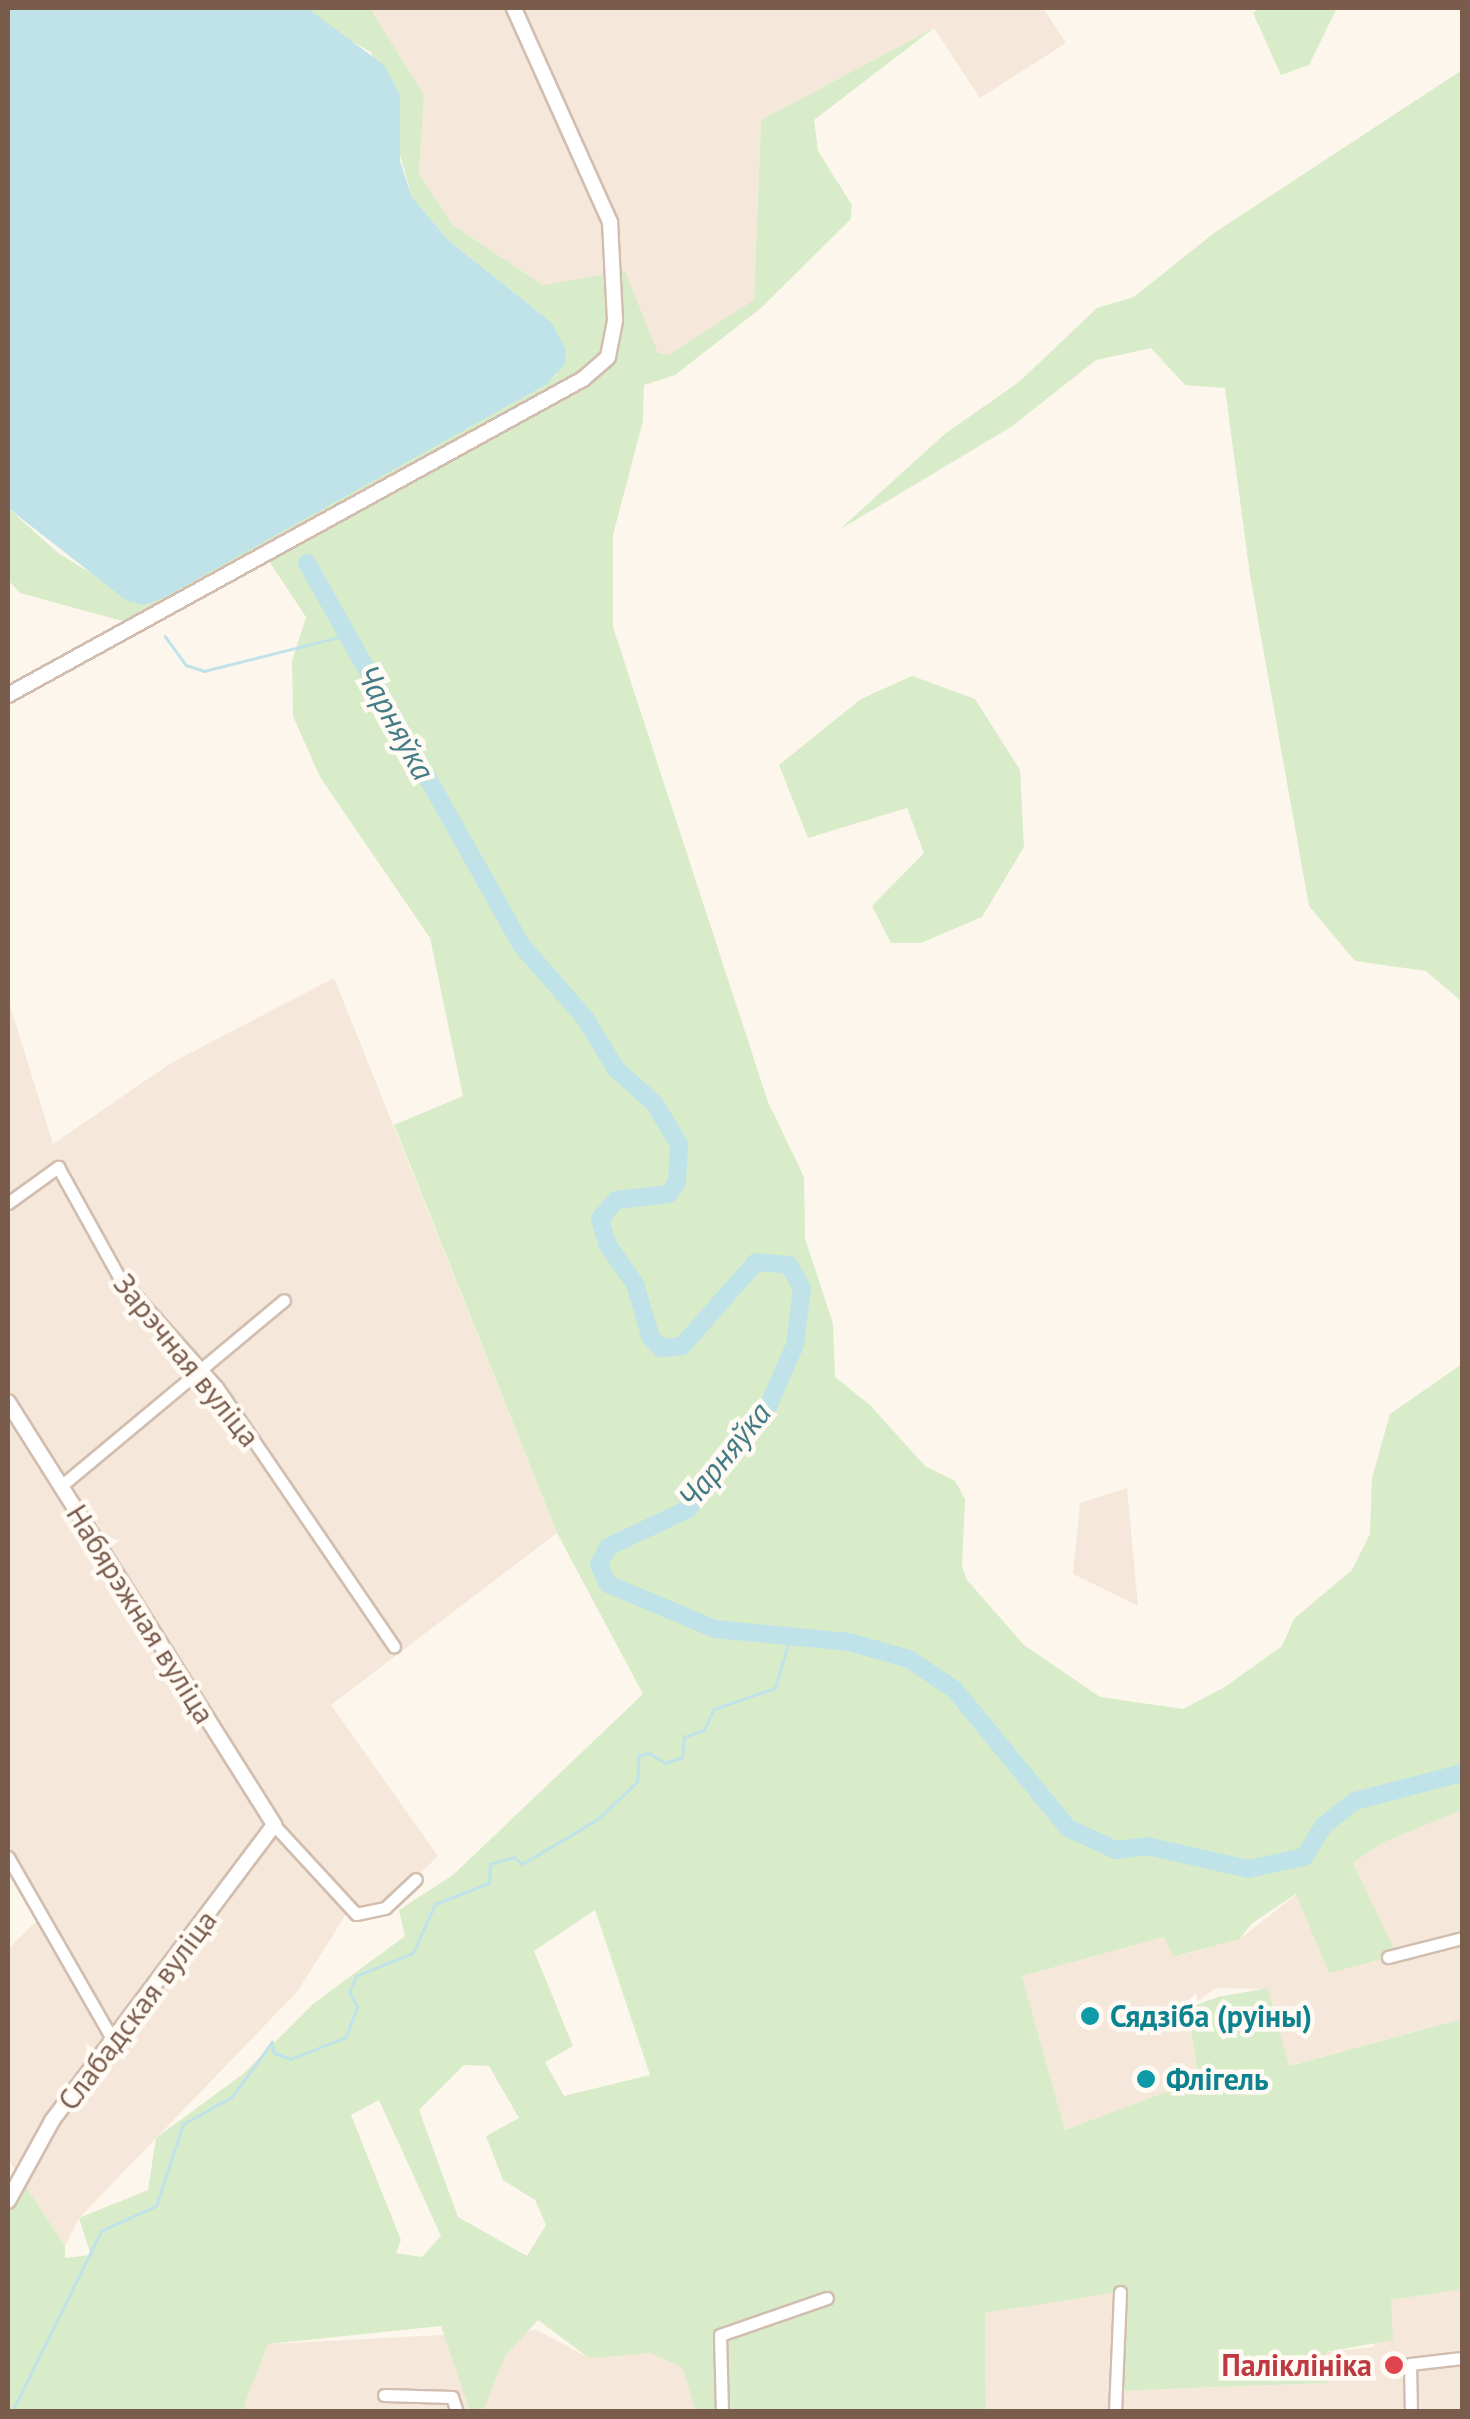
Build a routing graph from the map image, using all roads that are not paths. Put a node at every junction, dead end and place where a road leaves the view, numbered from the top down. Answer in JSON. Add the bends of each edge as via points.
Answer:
{"nodes":[{"id":1,"x":514,"y":8,"type":"edge"},
{"id":2,"x":8,"y":695,"type":"edge"},
{"id":3,"x":8,"y":1203,"type":"edge"},
{"id":4,"x":284,"y":1300,"type":"dead end"},
{"id":5,"x":205,"y":1372,"type":"junction"},
{"id":6,"x":8,"y":1402,"type":"edge"},
{"id":7,"x":60,"y":1486,"type":"junction"},
{"id":8,"x":394,"y":1646,"type":"dead end"},
{"id":9,"x":274,"y":1825,"type":"junction"},
{"id":10,"x":8,"y":1857,"type":"edge"},
{"id":11,"x":416,"y":1879,"type":"dead end"},
{"id":12,"x":1462,"y":1938,"type":"edge"},
{"id":13,"x":1388,"y":1957,"type":"dead end"},
{"id":14,"x":114,"y":2042,"type":"junction"},
{"id":15,"x":8,"y":2201,"type":"edge"},
{"id":16,"x":1120,"y":2292,"type":"dead end"},
{"id":17,"x":828,"y":2298,"type":"dead end"},
{"id":18,"x":1462,"y":2358,"type":"edge"},
{"id":19,"x":384,"y":2395,"type":"dead end"},
{"id":20,"x":457,"y":2412,"type":"edge"},
{"id":21,"x":722,"y":2412,"type":"edge"},
{"id":22,"x":1115,"y":2412,"type":"edge"},
{"id":23,"x":1411,"y":2412,"type":"edge"}],
"edges":[{"from":1,"to":2,"type":"street","via":[[610,222],[615,320],[608,357],[582,379]]},
{"from":3,"to":5,"type":"street","name":"Зарэчная вуліца","via":[[58,1167],[119,1277]]},
{"from":4,"to":5,"type":"street"},
{"from":5,"to":7,"type":"street"},
{"from":5,"to":8,"type":"street","name":"Зарэчная вуліца"},
{"from":6,"to":7,"type":"street","name":"Набярэжная вуліца"},
{"from":7,"to":9,"type":"street","name":"Набярэжная вуліца"},
{"from":9,"to":11,"type":"street","via":[[356,1914],[385,1908]]},
{"from":9,"to":14,"type":"street","name":"Слабадская вуліца"},
{"from":10,"to":14,"type":"street"},
{"from":12,"to":13,"type":"street"},
{"from":14,"to":15,"type":"street","name":"Слабадская вуліца","via":[[52,2121]]},
{"from":16,"to":22,"type":"street"},
{"from":17,"to":21,"type":"street","via":[[720,2336]]},
{"from":18,"to":23,"type":"street","via":[[1410,2364]]},
{"from":19,"to":20,"type":"street","via":[[452,2397]]}]}
